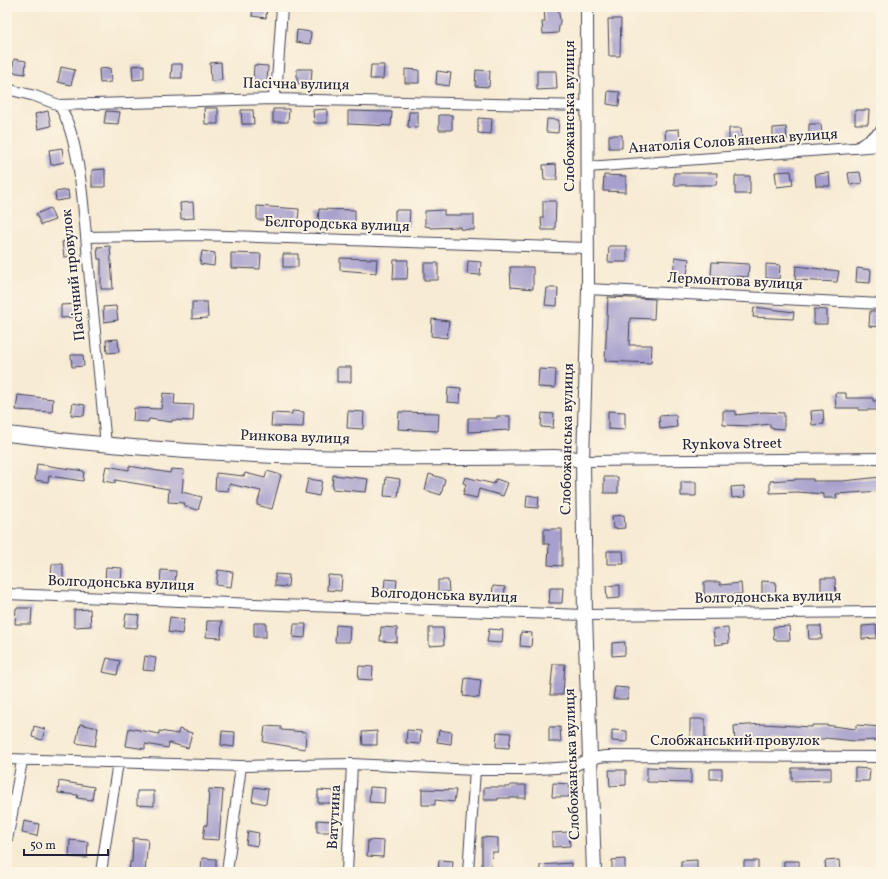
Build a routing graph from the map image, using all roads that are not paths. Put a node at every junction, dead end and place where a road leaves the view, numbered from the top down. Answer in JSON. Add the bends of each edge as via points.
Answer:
{"nodes":[{"id":1,"x":282,"y":7,"type":"edge"},
{"id":2,"x":587,"y":7,"type":"edge"},
{"id":3,"x":7,"y":89,"type":"edge"},
{"id":4,"x":273,"y":99,"type":"junction"},
{"id":5,"x":59,"y":105,"type":"junction"},
{"id":6,"x":587,"y":106,"type":"junction"},
{"id":7,"x":881,"y":131,"type":"edge"},
{"id":8,"x":881,"y":146,"type":"edge"},
{"id":9,"x":856,"y":148,"type":"junction"},
{"id":10,"x":587,"y":167,"type":"junction"},
{"id":11,"x":86,"y":238,"type":"junction"},
{"id":12,"x":588,"y":248,"type":"junction"},
{"id":13,"x":588,"y":289,"type":"junction"},
{"id":14,"x":881,"y":304,"type":"edge"},
{"id":15,"x":7,"y":434,"type":"edge"},
{"id":16,"x":106,"y":446,"type":"junction"},
{"id":17,"x":881,"y":458,"type":"edge"},
{"id":18,"x":583,"y":461,"type":"junction"},
{"id":19,"x":7,"y":594,"type":"edge"},
{"id":20,"x":881,"y":612,"type":"edge"},
{"id":21,"x":585,"y":615,"type":"junction"},
{"id":22,"x":881,"y":757,"type":"edge"},
{"id":23,"x":7,"y":759,"type":"edge"},
{"id":24,"x":589,"y":759,"type":"junction"},
{"id":25,"x":22,"y":761,"type":"junction"},
{"id":26,"x":118,"y":762,"type":"junction"},
{"id":27,"x":352,"y":764,"type":"junction"},
{"id":28,"x":241,"y":766,"type":"junction"},
{"id":29,"x":475,"y":770,"type":"junction"},
{"id":30,"x":7,"y":840,"type":"edge"},
{"id":31,"x":101,"y":872,"type":"edge"},
{"id":32,"x":227,"y":872,"type":"edge"},
{"id":33,"x":347,"y":872,"type":"edge"},
{"id":34,"x":468,"y":872,"type":"edge"},
{"id":35,"x":594,"y":872,"type":"edge"}],
"edges":[{"from":1,"to":4,"type":"street","via":[[277,82]]},
{"from":2,"to":6,"type":"street","name":"Слобожанська вулиця"},
{"from":3,"to":5,"type":"street","name":"Пасічна вулиця"},
{"from":4,"to":5,"type":"street","name":"Пасічна вулиця"},
{"from":4,"to":6,"type":"street","name":"Пасічна вулиця"},
{"from":5,"to":11,"type":"street","name":"Пасічний провулок","via":[[70,129]]},
{"from":6,"to":10,"type":"street","name":"Слобожанська вулиця"},
{"from":7,"to":9,"type":"street"},
{"from":8,"to":9,"type":"street","name":"Анатолія Солов'яненка вулиця"},
{"from":9,"to":10,"type":"street","name":"Анатолія Солов'яненка вулиця"},
{"from":10,"to":12,"type":"street","name":"Слобожанська вулиця"},
{"from":11,"to":12,"type":"street","name":"Бєлгородська вулиця","via":[[198,235]]},
{"from":11,"to":16,"type":"street","name":"Пасічний провулок"},
{"from":12,"to":13,"type":"street","name":"Слобожанська вулиця"},
{"from":13,"to":14,"type":"street","name":"Лермонтова вулиця"},
{"from":13,"to":18,"type":"street","name":"Слобожанська вулиця"},
{"from":15,"to":16,"type":"main road","name":"Ринкова вулиця"},
{"from":16,"to":18,"type":"main road","name":"Ринкова вулиця","via":[[256,455],[554,457]]},
{"from":17,"to":18,"type":"street","name":"Rynkova Street"},
{"from":18,"to":21,"type":"main road","name":"Слобожанська вулиця"},
{"from":19,"to":21,"type":"street","name":"Волгодонська вулиця","via":[[279,606]]},
{"from":20,"to":21,"type":"street","name":"Волгодонська вулиця"},
{"from":21,"to":24,"type":"main road","name":"Слобожанська вулиця"},
{"from":22,"to":24,"type":"street","name":"Слобжанський провулок","via":[[605,756]]},
{"from":23,"to":25,"type":"street","name":"Слобжанський провулок"},
{"from":24,"to":29,"type":"street","name":"Слобжанський провулок","via":[[572,767]]},
{"from":24,"to":35,"type":"main road","name":"Слобожанська вулиця"},
{"from":25,"to":26,"type":"street","name":"Слобжанський провулок"},
{"from":25,"to":30,"type":"street"},
{"from":26,"to":28,"type":"street","name":"Слобжанський провулок"},
{"from":26,"to":31,"type":"street"},
{"from":27,"to":28,"type":"street","name":"Слобжанський провулок"},
{"from":27,"to":29,"type":"street","name":"Слобжанський провулок"},
{"from":27,"to":33,"type":"street","name":"Ватутина"},
{"from":28,"to":32,"type":"street"},
{"from":29,"to":34,"type":"street"}]}
